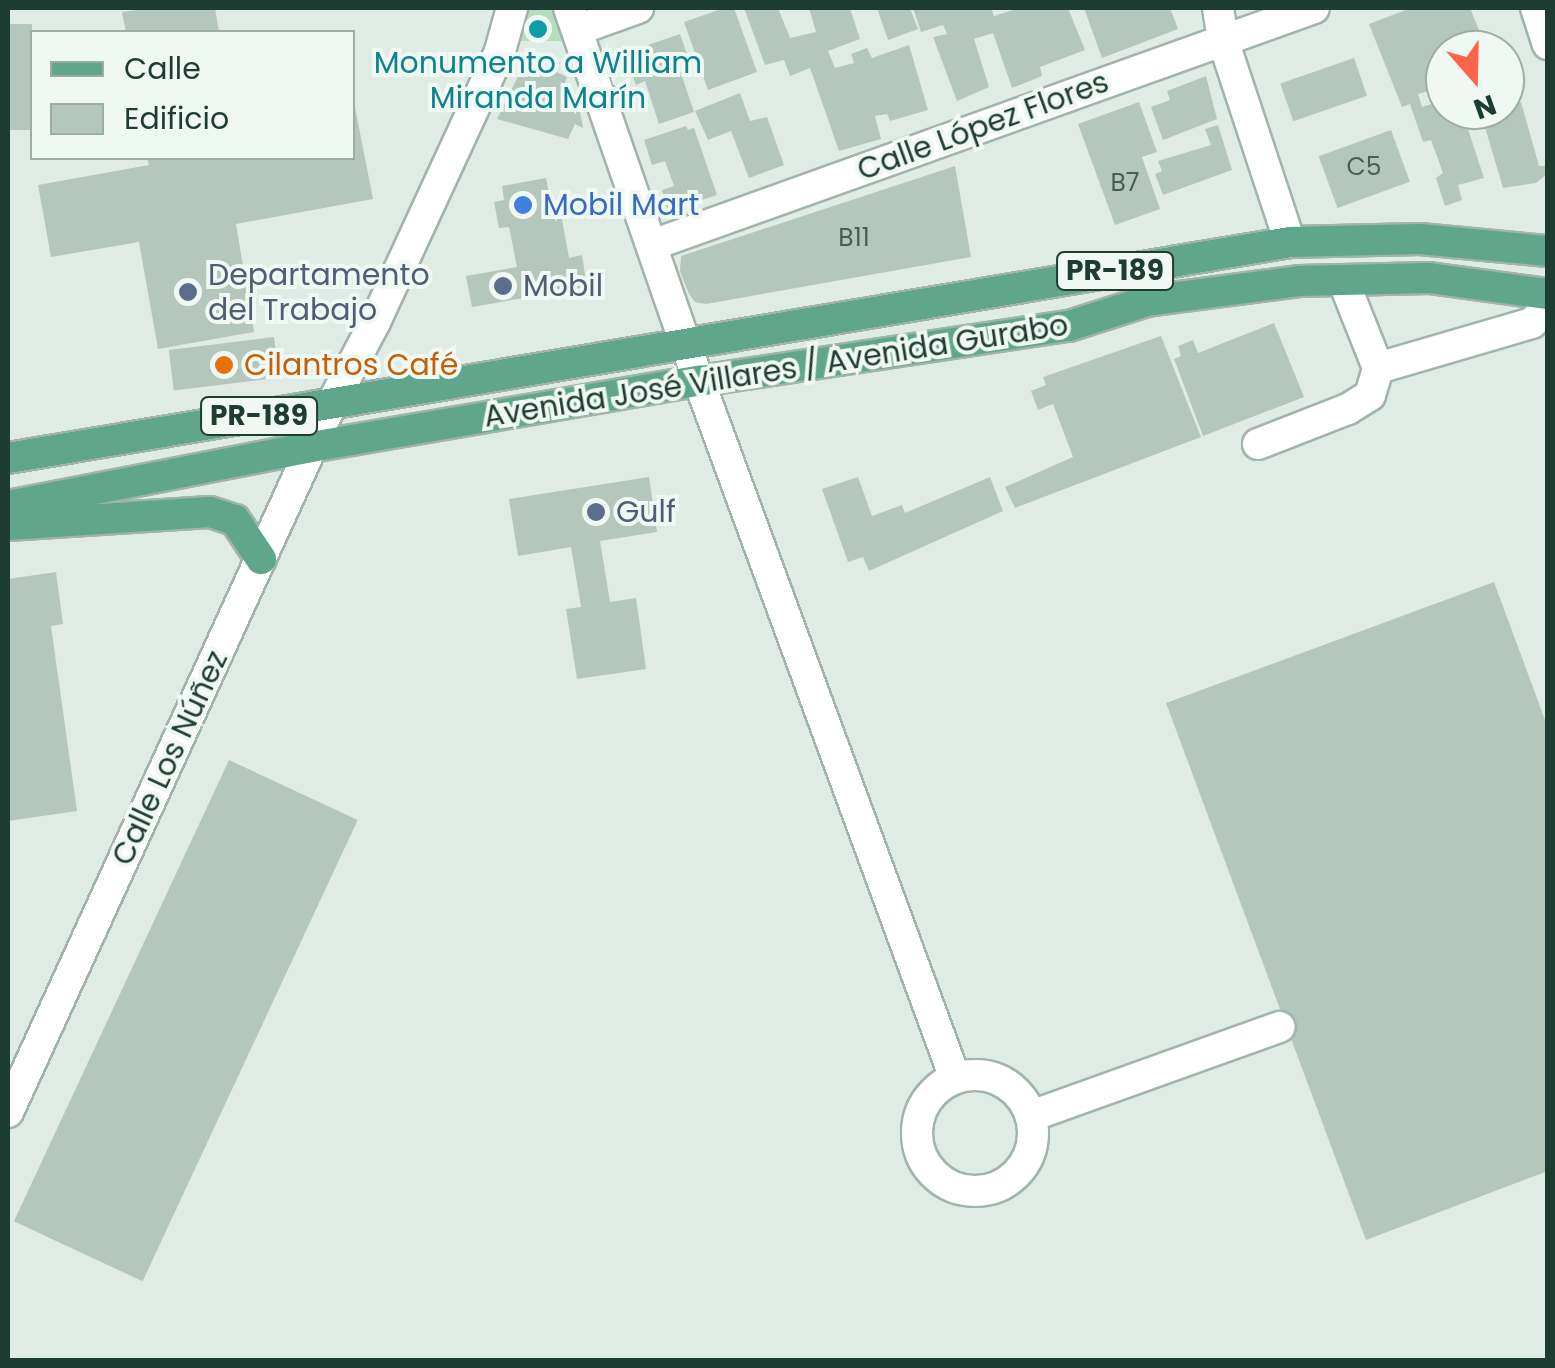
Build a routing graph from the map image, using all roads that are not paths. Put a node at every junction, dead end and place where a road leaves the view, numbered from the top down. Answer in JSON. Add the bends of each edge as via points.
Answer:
{"nodes":[{"id":1,"x":512,"y":8,"type":"edge"},
{"id":2,"x":638,"y":8,"type":"edge"},
{"id":3,"x":1218,"y":8,"type":"edge"},
{"id":4,"x":1314,"y":8,"type":"edge"},
{"id":5,"x":1536,"y":8,"type":"edge"},
{"id":6,"x":572,"y":18,"type":"edge"},
{"id":7,"x":1223,"y":40,"type":"junction"},
{"id":8,"x":1548,"y":44,"type":"edge"},
{"id":9,"x":1290,"y":242,"type":"junction"},
{"id":10,"x":652,"y":245,"type":"junction"},
{"id":11,"x":1548,"y":251,"type":"edge"},
{"id":12,"x":1343,"y":280,"type":"junction"},
{"id":13,"x":1548,"y":294,"type":"edge"},
{"id":14,"x":1548,"y":306,"type":"edge"},
{"id":15,"x":686,"y":343,"type":"junction"},
{"id":16,"x":1378,"y":368,"type":"junction"},
{"id":17,"x":510,"y":373,"type":"junction"},
{"id":18,"x":699,"y":381,"type":"junction"},
{"id":19,"x":331,"y":404,"type":"junction"},
{"id":20,"x":1258,"y":444,"type":"dead end"},
{"id":21,"x":311,"y":448,"type":"junction"},
{"id":22,"x":8,"y":458,"type":"edge"},
{"id":23,"x":8,"y":506,"type":"edge"},
{"id":24,"x":8,"y":525,"type":"edge"},
{"id":25,"x":261,"y":560,"type":"junction"},
{"id":26,"x":1280,"y":1027,"type":"dead end"},
{"id":27,"x":955,"y":1078,"type":"junction"},
{"id":28,"x":8,"y":1112,"type":"edge"},
{"id":29,"x":1031,"y":1116,"type":"junction"}],
"edges":[{"from":1,"to":19,"type":"street","name":"Calle Los Núñez","via":[[491,69]]},
{"from":2,"to":6,"type":"street"},
{"from":3,"to":7,"type":"street"},
{"from":4,"to":7,"type":"street","name":"Calle López Flores"},
{"from":5,"to":8,"type":"street"},
{"from":6,"to":10,"type":"street"},
{"from":7,"to":9,"type":"street"},
{"from":7,"to":10,"type":"street","name":"Calle López Flores"},
{"from":9,"to":11,"type":"main road","name":"Avenida José Villares / Avenida Gurabo","number":"PR-189","via":[[1420,239]]},
{"from":9,"to":15,"type":"main road","name":"Avenida José Villares / Avenida Gurabo","number":"PR-189"},
{"from":10,"to":15,"type":"street"},
{"from":12,"to":13,"type":"main road","name":"Avenida José Villares / Avenida Gurabo","number":"PR-189","via":[[1429,278]]},
{"from":12,"to":16,"type":"street"},
{"from":12,"to":18,"type":"main road","name":"Avenida José Villares / Avenida Gurabo","number":"PR-189","via":[[1148,301],[1069,326]]},
{"from":14,"to":16,"type":"street","via":[[1520,327]]},
{"from":15,"to":17,"type":"main road","name":"Avenida José Villares / Avenida Gurabo","number":"PR-189"},
{"from":15,"to":18,"type":"street"},
{"from":16,"to":20,"type":"street","via":[[1370,395],[1348,410]]},
{"from":17,"to":19,"type":"main road","name":"Avenida José Villares / Avenida Gurabo","number":"PR-189"},
{"from":17,"to":21,"type":"main road","via":[[396,404]]},
{"from":18,"to":21,"type":"main road","name":"Avenida José Villares / Avenida Gurabo","number":"PR-189"},
{"from":18,"to":27,"type":"street"},
{"from":19,"to":21,"type":"street","name":"Calle Los Núñez"},
{"from":19,"to":22,"type":"main road","name":"Avenida José Villares / Avenida Gurabo","number":"PR-189"},
{"from":21,"to":23,"type":"main road","name":"Avenida José Villares / Avenida Gurabo","number":"PR-189"},
{"from":21,"to":25,"type":"street","name":"Calle Los Núñez"},
{"from":24,"to":25,"type":"main road","via":[[210,512],[235,520]]},
{"from":25,"to":28,"type":"street","name":"Calle Los Núñez"},
{"from":26,"to":29,"type":"street"},
{"from":27,"to":29,"type":"street","via":[[1001,1081],[1020,1095]]},
{"from":27,"to":29,"type":"street","via":[[928,1101],[916,1135],[937,1178],[958,1189],[983,1191],[1018,1172],[1032,1146]]}]}
